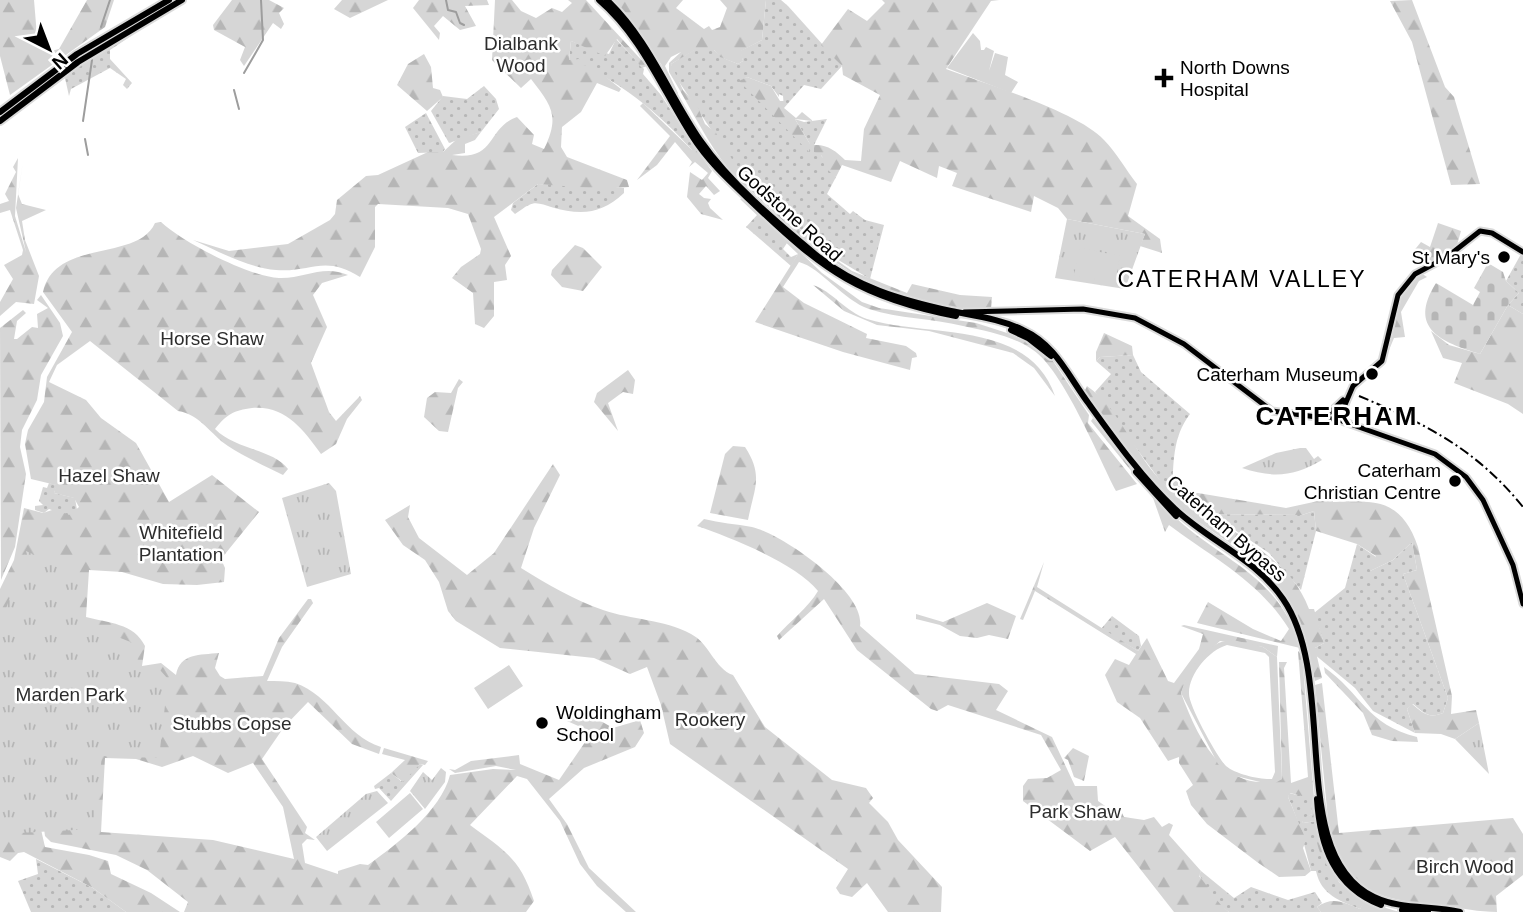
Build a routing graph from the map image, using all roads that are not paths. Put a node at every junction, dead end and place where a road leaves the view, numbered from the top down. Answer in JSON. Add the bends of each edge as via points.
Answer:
{"nodes":[{"id":1,"x":182,"y":0,"type":"edge"},
{"id":2,"x":189,"y":0,"type":"edge"},
{"id":3,"x":599,"y":0,"type":"edge"},
{"id":4,"x":607,"y":0,"type":"edge"},
{"id":5,"x":167,"y":3,"type":"edge"},
{"id":6,"x":0,"y":112,"type":"edge"},
{"id":7,"x":0,"y":121,"type":"edge"},
{"id":8,"x":1523,"y":252,"type":"edge"},
{"id":9,"x":988,"y":312,"type":"junction"},
{"id":10,"x":961,"y":313,"type":"junction"},
{"id":11,"x":976,"y":318,"type":"junction"},
{"id":12,"x":1337,"y":415,"type":"junction"},
{"id":13,"x":1523,"y":604,"type":"edge"},
{"id":14,"x":1428,"y":912,"type":"edge"},
{"id":15,"x":1460,"y":912,"type":"edge"}],
"edges":[{"from":1,"to":5,"type":"highway"},
{"from":2,"to":5,"type":"highway"},
{"from":3,"to":11,"type":"highway","name":"Godstone Road","via":[[652,64],[712,163],[809,256],[838,277],[881,298]]},
{"from":4,"to":10,"type":"highway","name":"Godstone Road","via":[[647,48],[709,152],[795,237],[828,264],[870,288]]},
{"from":5,"to":6,"type":"highway","via":[[77,54]]},
{"from":5,"to":7,"type":"highway"},
{"from":8,"to":12,"type":"main road","via":[[1492,233],[1476,233],[1447,257],[1415,274],[1398,295],[1382,361],[1362,375]]},
{"from":9,"to":10,"type":"main road"},
{"from":9,"to":11,"type":"main road"},
{"from":9,"to":12,"type":"main road","via":[[1083,309],[1135,318],[1184,344],[1262,406],[1286,414]]},
{"from":10,"to":11,"type":"highway","name":"Godstone Road"},
{"from":11,"to":14,"type":"highway","name":"Caterham Bypass","via":[[1020,333],[1049,353],[1158,499],[1254,572],[1278,598],[1296,629],[1305,659],[1318,816],[1327,854],[1340,876],[1363,897],[1388,907]]},
{"from":11,"to":15,"type":"highway","name":"Caterham Bypass","via":[[1022,329],[1046,345],[1173,508],[1257,570],[1284,599],[1308,657],[1324,830],[1340,870],[1380,900]]},
{"from":12,"to":13,"type":"main road","via":[[1430,452],[1466,477],[1483,500],[1507,551]]}]}
